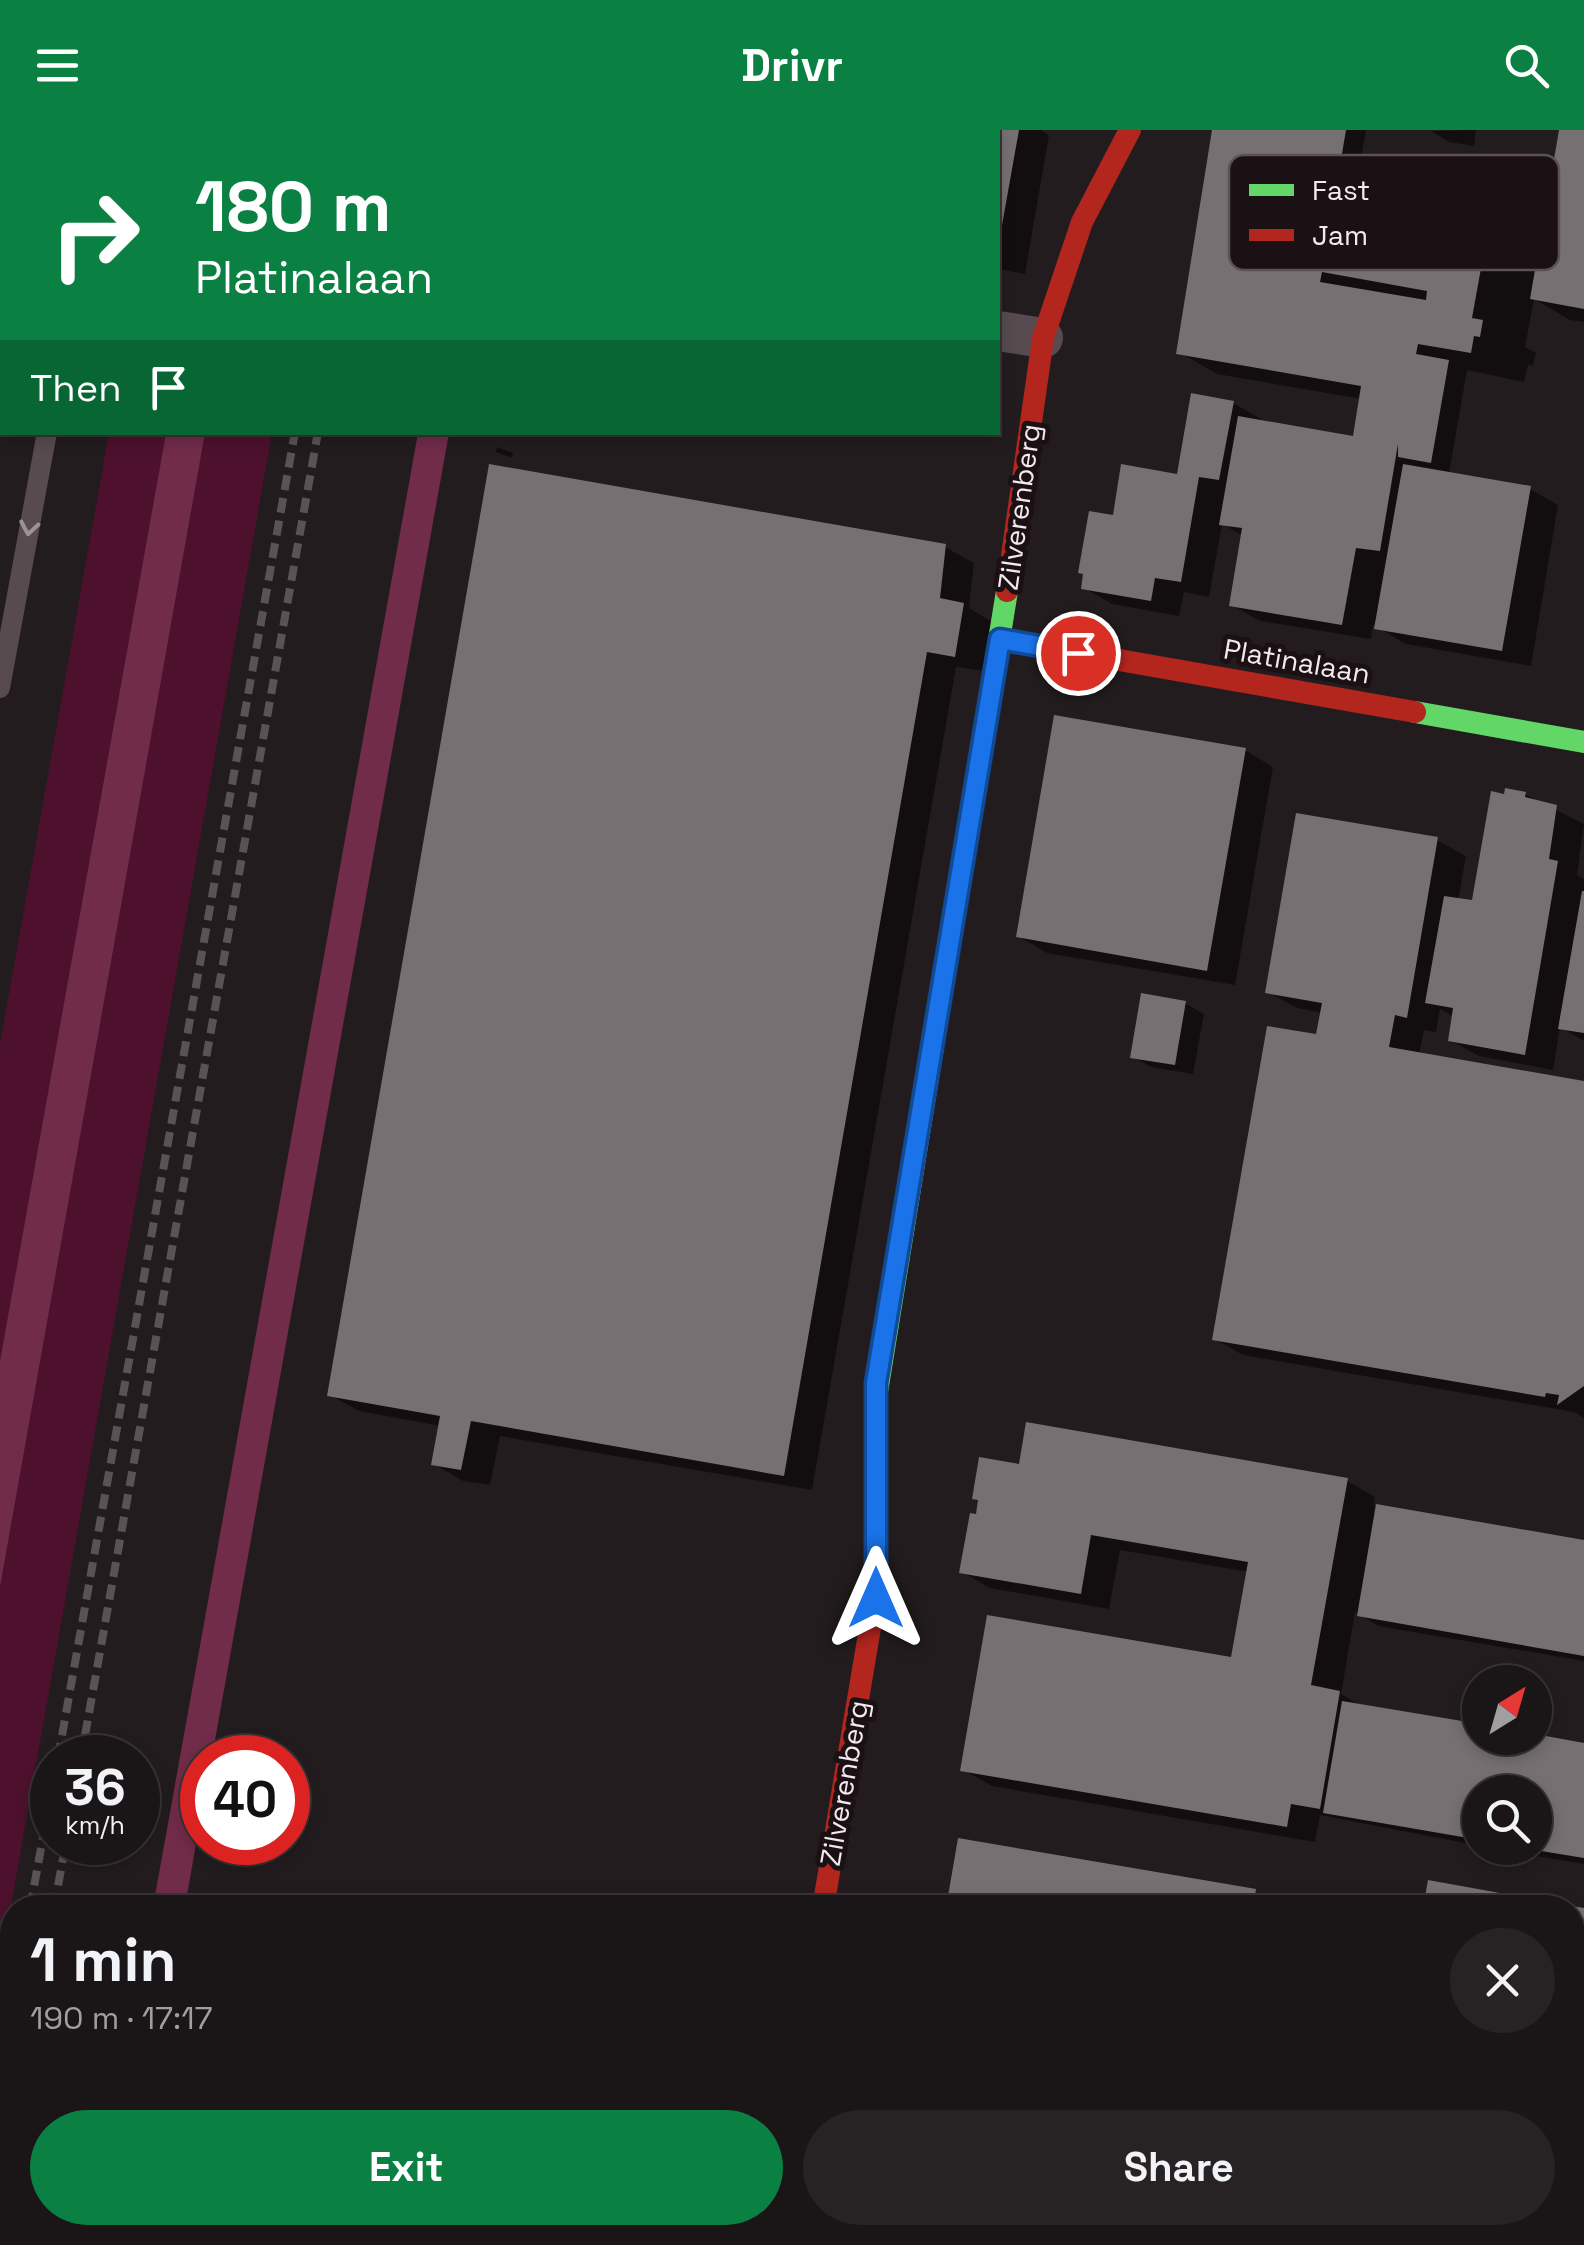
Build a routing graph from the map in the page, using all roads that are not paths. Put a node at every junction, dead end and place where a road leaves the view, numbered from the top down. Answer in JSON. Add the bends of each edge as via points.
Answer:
{"nodes":[{"id":1,"x":1130,"y":130,"type":"edge"},
{"id":2,"x":1000,"y":331,"type":"edge"},
{"id":3,"x":1043,"y":338,"type":"junction"},
{"id":4,"x":46,"y":435,"type":"edge"},
{"id":5,"x":1000,"y":639,"type":"junction"},
{"id":6,"x":0,"y":688,"type":"edge"},
{"id":7,"x":1584,"y":742,"type":"edge"},
{"id":8,"x":825,"y":1895,"type":"edge"}],
"edges":[{"from":1,"to":3,"type":"street","name":"Zilverenberg","via":[[1082,222]]},
{"from":2,"to":3,"type":"street"},
{"from":3,"to":5,"type":"street","name":"Zilverenberg"},
{"from":4,"to":6,"type":"lane","one_way":true},
{"from":5,"to":7,"type":"street","name":"Platinalaan"},
{"from":5,"to":8,"type":"street","name":"Zilverenberg","via":[[876,1383],[876,1598]]}]}
